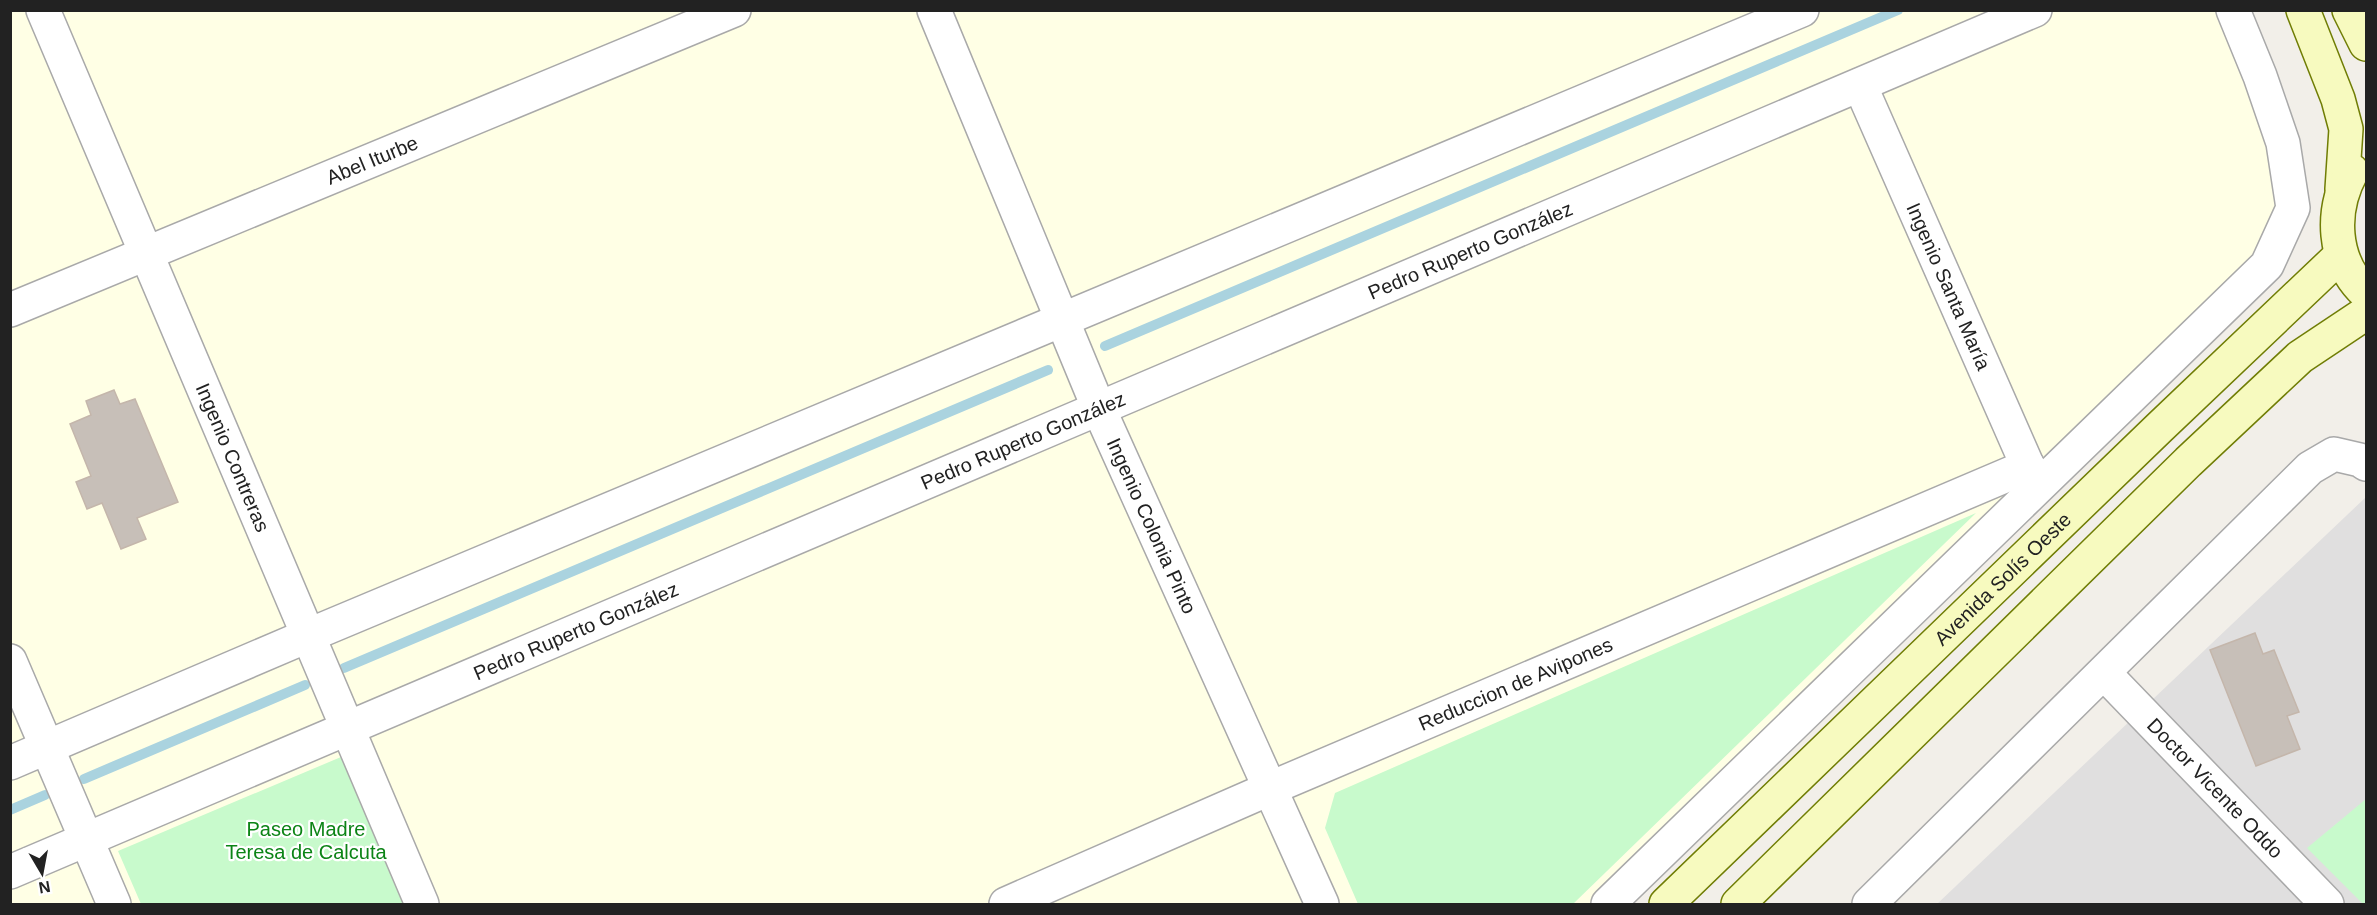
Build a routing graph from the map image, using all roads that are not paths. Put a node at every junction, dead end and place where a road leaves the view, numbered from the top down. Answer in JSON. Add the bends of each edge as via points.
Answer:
{"nodes":[{"id":1,"x":43,"y":10,"type":"edge"},
{"id":2,"x":734,"y":10,"type":"edge"},
{"id":3,"x":934,"y":10,"type":"edge"},
{"id":4,"x":1802,"y":10,"type":"edge"},
{"id":5,"x":2036,"y":10,"type":"edge"},
{"id":6,"x":2233,"y":10,"type":"edge"},
{"id":7,"x":2303,"y":10,"type":"edge"},
{"id":8,"x":2349,"y":10,"type":"edge"},
{"id":9,"x":2367,"y":44,"type":"edge"},
{"id":10,"x":1860,"y":85,"type":"junction"},
{"id":11,"x":2367,"y":154,"type":"edge"},
{"id":12,"x":2342,"y":189,"type":"junction"},
{"id":13,"x":146,"y":254,"type":"junction"},
{"id":14,"x":2341,"y":255,"type":"junction"},
{"id":15,"x":2367,"y":293,"type":"edge"},
{"id":16,"x":10,"y":310,"type":"edge"},
{"id":17,"x":2367,"y":313,"type":"edge"},
{"id":18,"x":1061,"y":321,"type":"junction"},
{"id":19,"x":1099,"y":409,"type":"junction"},
{"id":20,"x":2367,"y":464,"type":"edge"},
{"id":21,"x":2033,"y":478,"type":"junction"},
{"id":22,"x":308,"y":636,"type":"junction"},
{"id":23,"x":10,"y":661,"type":"edge"},
{"id":24,"x":2104,"y":673,"type":"junction"},
{"id":25,"x":346,"y":728,"type":"junction"},
{"id":26,"x":47,"y":748,"type":"junction"},
{"id":27,"x":10,"y":763,"type":"edge"},
{"id":28,"x":1271,"y":788,"type":"junction"},
{"id":29,"x":86,"y":839,"type":"junction"},
{"id":30,"x":10,"y":872,"type":"edge"},
{"id":31,"x":114,"y":904,"type":"edge"},
{"id":32,"x":422,"y":904,"type":"edge"},
{"id":33,"x":1006,"y":904,"type":"edge"},
{"id":34,"x":1322,"y":904,"type":"edge"},
{"id":35,"x":1608,"y":904,"type":"edge"},
{"id":36,"x":1666,"y":904,"type":"edge"},
{"id":37,"x":1738,"y":904,"type":"edge"},
{"id":38,"x":1869,"y":904,"type":"edge"},
{"id":39,"x":2328,"y":904,"type":"edge"}],
"edges":[{"from":1,"to":13,"type":"street","name":"Ingenio Contreras"},
{"from":2,"to":13,"type":"street","name":"Abel Iturbe"},
{"from":3,"to":18,"type":"street","name":"Ingenio Colonia Pinto"},
{"from":4,"to":18,"type":"street"},
{"from":5,"to":10,"type":"street","name":"Pedro Ruperto González"},
{"from":6,"to":21,"type":"street","via":[[2283,143],[2293,208],[2267,265]]},
{"from":7,"to":12,"type":"main road","via":[[2346,129]]},
{"from":8,"to":9,"type":"main road"},
{"from":10,"to":19,"type":"street","name":"Pedro Ruperto González"},
{"from":10,"to":21,"type":"street","name":"Ingenio Santa María"},
{"from":11,"to":12,"type":"main road","via":[[2356,164]]},
{"from":12,"to":14,"type":"main road","via":[[2336,222]]},
{"from":13,"to":16,"type":"street","name":"Abel Iturbe"},
{"from":13,"to":22,"type":"street","name":"Ingenio Contreras"},
{"from":14,"to":15,"type":"main road","via":[[2356,283]]},
{"from":14,"to":36,"type":"main road","name":"Avenida Solís Oeste"},
{"from":17,"to":37,"type":"main road","via":[[2300,357]]},
{"from":18,"to":19,"type":"street","name":"Ingenio Colonia Pinto"},
{"from":18,"to":22,"type":"street"},
{"from":19,"to":25,"type":"street","name":"Pedro Ruperto González"},
{"from":19,"to":28,"type":"street","name":"Ingenio Colonia Pinto"},
{"from":20,"to":24,"type":"street","via":[[2334,454],[2310,468]]},
{"from":21,"to":28,"type":"street","name":"Reduccion de Avipones"},
{"from":21,"to":35,"type":"street"},
{"from":22,"to":25,"type":"street","name":"Ingenio Contreras"},
{"from":22,"to":26,"type":"street"},
{"from":23,"to":26,"type":"street"},
{"from":24,"to":38,"type":"street"},
{"from":24,"to":39,"type":"street","name":"Doctor Vicente Oddo"},
{"from":25,"to":29,"type":"street","name":"Pedro Ruperto González"},
{"from":25,"to":32,"type":"street","name":"Ingenio Contreras"},
{"from":26,"to":27,"type":"street"},
{"from":26,"to":29,"type":"street"},
{"from":28,"to":33,"type":"street","name":"Reduccion de Avipones"},
{"from":28,"to":34,"type":"street","name":"Ingenio Colonia Pinto"},
{"from":29,"to":30,"type":"street","name":"Pedro Ruperto González"},
{"from":29,"to":31,"type":"street"}]}
